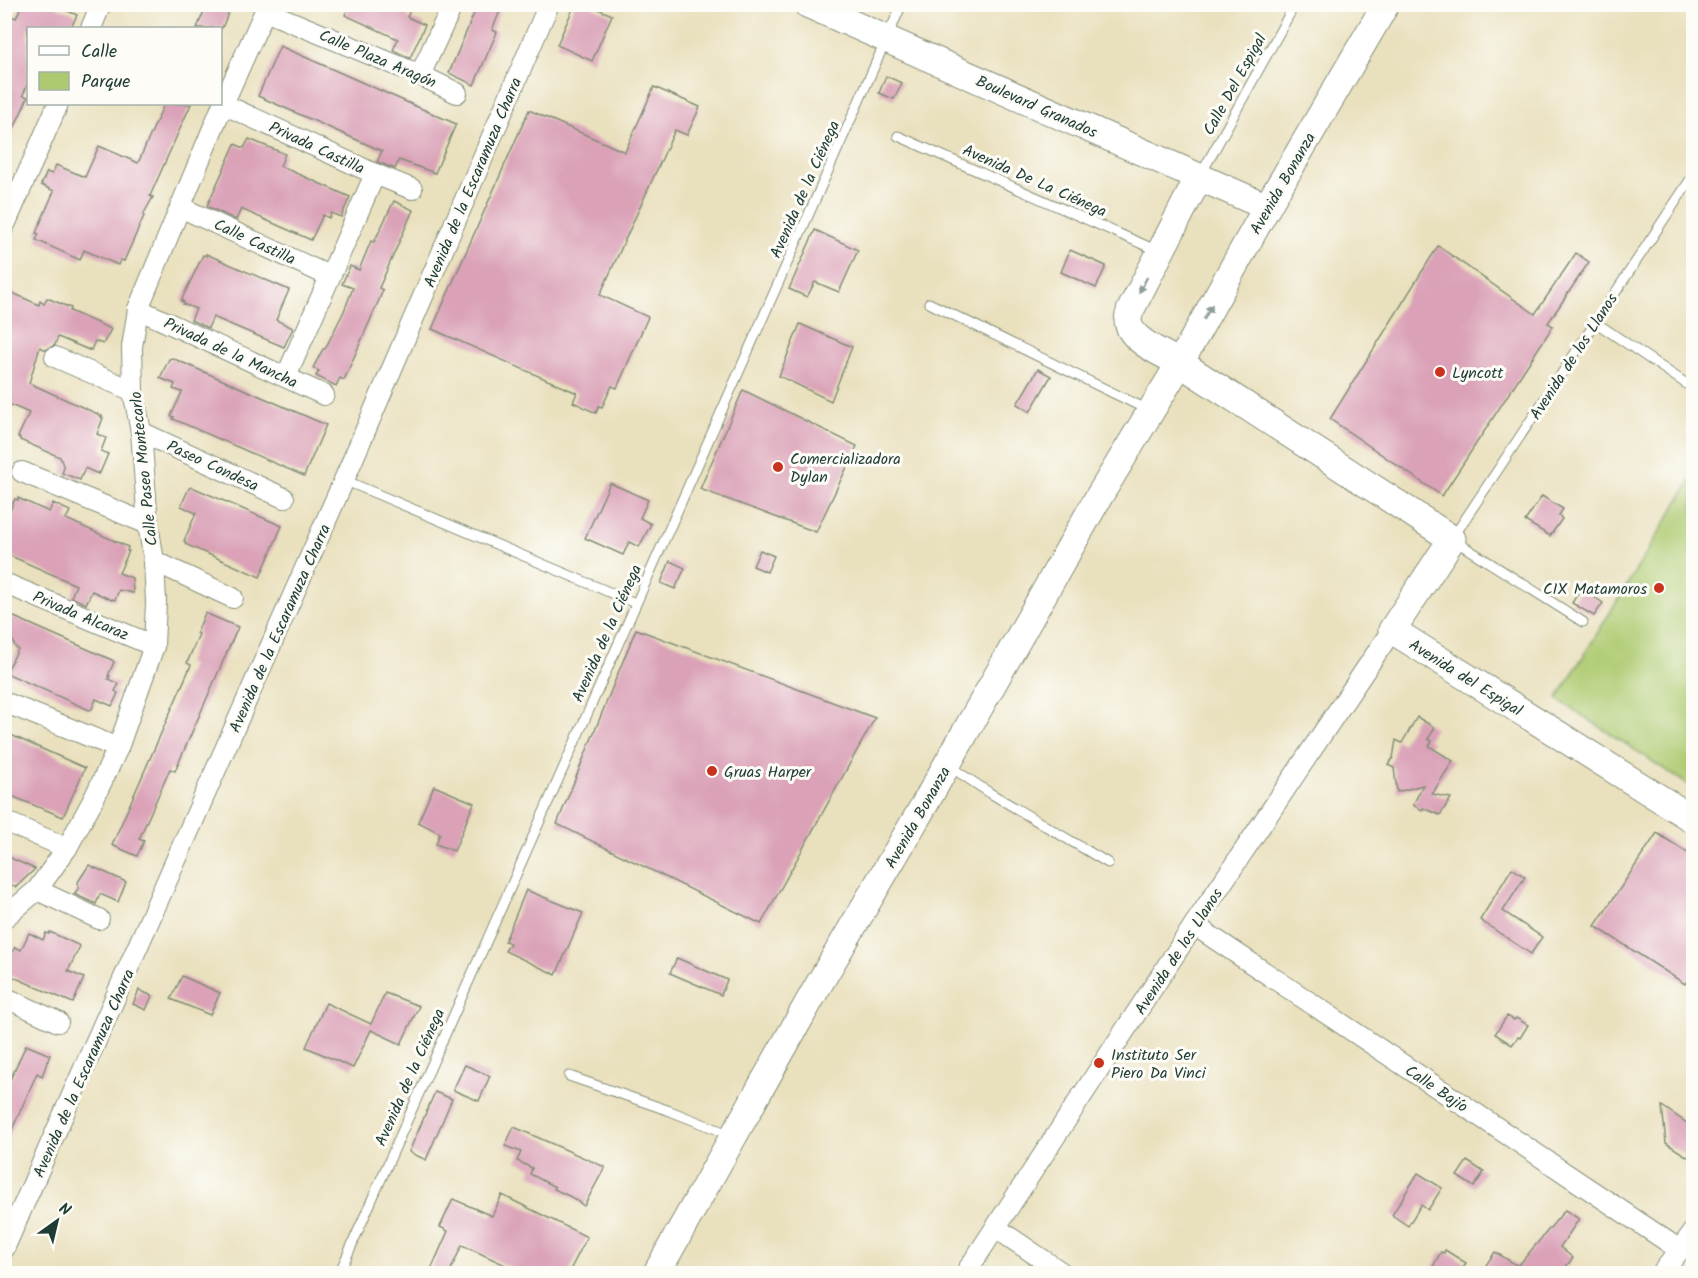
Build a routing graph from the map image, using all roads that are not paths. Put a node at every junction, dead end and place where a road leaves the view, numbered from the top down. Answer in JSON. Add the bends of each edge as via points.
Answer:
{"nodes":[{"id":1,"x":453,"y":4,"type":"edge"},
{"id":2,"x":549,"y":4,"type":"edge"},
{"id":3,"x":807,"y":4,"type":"edge"},
{"id":4,"x":902,"y":4,"type":"edge"},
{"id":5,"x":1295,"y":4,"type":"edge"},
{"id":6,"x":1386,"y":4,"type":"edge"},
{"id":7,"x":100,"y":5,"type":"edge"},
{"id":8,"x":266,"y":8,"type":"edge"},
{"id":9,"x":91,"y":27,"type":"edge"},
{"id":10,"x":886,"y":40,"type":"junction"},
{"id":11,"x":420,"y":75,"type":"junction"},
{"id":12,"x":457,"y":93,"type":"dead end"},
{"id":13,"x":223,"y":104,"type":"junction"},
{"id":14,"x":58,"y":105,"type":"edge"},
{"id":15,"x":898,"y":136,"type":"dead end"},
{"id":16,"x":375,"y":174,"type":"junction"},
{"id":17,"x":1694,"y":174,"type":"edge"},
{"id":18,"x":1199,"y":177,"type":"junction"},
{"id":19,"x":412,"y":189,"type":"dead end"},
{"id":20,"x":180,"y":207,"type":"junction"},
{"id":21,"x":1267,"y":207,"type":"junction"},
{"id":22,"x":4,"y":227,"type":"edge"},
{"id":23,"x":1160,"y":252,"type":"junction"},
{"id":24,"x":329,"y":276,"type":"junction"},
{"id":25,"x":929,"y":303,"type":"dead end"},
{"id":26,"x":138,"y":309,"type":"junction"},
{"id":27,"x":1595,"y":322,"type":"junction"},
{"id":28,"x":55,"y":357,"type":"dead end"},
{"id":29,"x":1180,"y":363,"type":"junction"},
{"id":30,"x":286,"y":377,"type":"junction"},
{"id":31,"x":1694,"y":388,"type":"edge"},
{"id":32,"x":134,"y":391,"type":"junction"},
{"id":33,"x":324,"y":395,"type":"dead end"},
{"id":34,"x":1150,"y":411,"type":"junction"},
{"id":35,"x":141,"y":432,"type":"junction"},
{"id":36,"x":21,"y":472,"type":"dead end"},
{"id":37,"x":344,"y":480,"type":"junction"},
{"id":38,"x":284,"y":498,"type":"dead end"},
{"id":39,"x":148,"y":524,"type":"junction"},
{"id":40,"x":1452,"y":539,"type":"junction"},
{"id":41,"x":154,"y":561,"type":"junction"},
{"id":42,"x":6,"y":586,"type":"edge"},
{"id":43,"x":233,"y":598,"type":"dead end"},
{"id":44,"x":635,"y":603,"type":"junction"},
{"id":45,"x":1583,"y":622,"type":"dead end"},
{"id":46,"x":1392,"y":630,"type":"junction"},
{"id":47,"x":154,"y":646,"type":"junction"},
{"id":48,"x":4,"y":702,"type":"edge"},
{"id":49,"x":117,"y":748,"type":"junction"},
{"id":50,"x":947,"y":765,"type":"junction"},
{"id":51,"x":1694,"y":820,"type":"edge"},
{"id":52,"x":4,"y":821,"type":"edge"},
{"id":53,"x":67,"y":848,"type":"junction"},
{"id":54,"x":1108,"y":863,"type":"dead end"},
{"id":55,"x":37,"y":890,"type":"junction"},
{"id":56,"x":4,"y":918,"type":"edge"},
{"id":57,"x":99,"y":919,"type":"dead end"},
{"id":58,"x":1194,"y":925,"type":"junction"},
{"id":59,"x":7,"y":1004,"type":"edge"},
{"id":60,"x":58,"y":1023,"type":"dead end"},
{"id":61,"x":569,"y":1077,"type":"dead end"},
{"id":62,"x":733,"y":1136,"type":"junction"},
{"id":63,"x":996,"y":1228,"type":"junction"},
{"id":64,"x":1694,"y":1230,"type":"edge"},
{"id":65,"x":4,"y":1250,"type":"edge"},
{"id":66,"x":1680,"y":1250,"type":"junction"},
{"id":67,"x":339,"y":1274,"type":"edge"},
{"id":68,"x":656,"y":1274,"type":"edge"},
{"id":69,"x":965,"y":1274,"type":"edge"},
{"id":70,"x":1064,"y":1274,"type":"edge"},
{"id":71,"x":1661,"y":1274,"type":"edge"}],
"edges":[{"from":1,"to":11,"type":"street"},
{"from":2,"to":37,"type":"street","name":"Avenida de la Escaramuza Charra"},
{"from":3,"to":10,"type":"street","name":"Boulevard Granados"},
{"from":4,"to":10,"type":"lane","name":"Avenida de la Ciénega"},
{"from":5,"to":18,"type":"lane","name":"Calle Del Espigal"},
{"from":6,"to":21,"type":"street","name":"Avenida Bonanza"},
{"from":7,"to":9,"type":"street"},
{"from":8,"to":11,"type":"street","name":"Calle Plaza Aragón"},
{"from":8,"to":13,"type":"street","name":"Calle Paseo Montecarlo"},
{"from":10,"to":18,"type":"street","name":"Boulevard Granados"},
{"from":10,"to":44,"type":"lane","name":"Avenida de la Ciénega"},
{"from":11,"to":12,"type":"street","name":"Calle Plaza Aragón"},
{"from":13,"to":16,"type":"street","name":"Privada Castilla"},
{"from":13,"to":20,"type":"street","name":"Calle Paseo Montecarlo"},
{"from":14,"to":22,"type":"street"},
{"from":15,"to":23,"type":"lane","name":"Avenida De La Ciénega"},
{"from":16,"to":19,"type":"street","name":"Privada Castilla"},
{"from":16,"to":24,"type":"street"},
{"from":17,"to":27,"type":"lane","name":"Avenida de los Llanos"},
{"from":18,"to":21,"type":"street","name":"Boulevard Granados"},
{"from":18,"to":23,"type":"street"},
{"from":20,"to":24,"type":"street","name":"Calle Castilla"},
{"from":20,"to":26,"type":"street","name":"Calle Paseo Montecarlo"},
{"from":29,"to":21,"type":"street","name":"Avenida Bonanza","one_way":true},
{"from":23,"to":29,"type":"street","one_way":true,"via":[[1128,322],[1140,341]]},
{"from":24,"to":30,"type":"street"},
{"from":25,"to":34,"type":"lane"},
{"from":26,"to":30,"type":"street","name":"Privada de la Mancha"},
{"from":26,"to":32,"type":"street","name":"Calle Paseo Montecarlo","via":[[132,347]]},
{"from":27,"to":31,"type":"lane"},
{"from":27,"to":40,"type":"lane","name":"Avenida de los Llanos"},
{"from":28,"to":32,"type":"street"},
{"from":29,"to":34,"type":"street","name":"Avenida Bonanza"},
{"from":29,"to":40,"type":"street"},
{"from":30,"to":33,"type":"street","name":"Privada de la Mancha"},
{"from":32,"to":35,"type":"street","name":"Calle Paseo Montecarlo"},
{"from":34,"to":50,"type":"street","name":"Avenida Bonanza"},
{"from":35,"to":38,"type":"street","name":"Paseo Condesa"},
{"from":35,"to":39,"type":"street","name":"Calle Paseo Montecarlo"},
{"from":36,"to":39,"type":"street"},
{"from":37,"to":44,"type":"lane"},
{"from":37,"to":65,"type":"street","name":"Avenida de la Escaramuza Charra"},
{"from":39,"to":41,"type":"street","name":"Calle Paseo Montecarlo"},
{"from":40,"to":45,"type":"lane"},
{"from":40,"to":46,"type":"street","name":"Avenida del Espigal"},
{"from":41,"to":43,"type":"street"},
{"from":41,"to":47,"type":"street","name":"Calle Paseo Montecarlo"},
{"from":42,"to":47,"type":"street","name":"Privada Alcaraz"},
{"from":44,"to":67,"type":"lane","name":"Avenida de la Ciénega"},
{"from":46,"to":51,"type":"street","name":"Avenida del Espigal"},
{"from":46,"to":58,"type":"street","name":"Avenida de los Llanos"},
{"from":47,"to":49,"type":"street","name":"Calle Paseo Montecarlo"},
{"from":48,"to":49,"type":"street"},
{"from":49,"to":53,"type":"street","name":"Calle Paseo Montecarlo"},
{"from":50,"to":54,"type":"lane"},
{"from":50,"to":62,"type":"street","name":"Avenida Bonanza"},
{"from":52,"to":53,"type":"street"},
{"from":53,"to":55,"type":"street","name":"Calle Paseo Montecarlo"},
{"from":55,"to":56,"type":"street","name":"Calle Paseo Montecarlo"},
{"from":55,"to":57,"type":"street"},
{"from":58,"to":63,"type":"street","name":"Avenida de los Llanos"},
{"from":58,"to":66,"type":"street","name":"Calle Bajío"},
{"from":59,"to":60,"type":"street"},
{"from":61,"to":62,"type":"lane"},
{"from":62,"to":68,"type":"street","name":"Avenida Bonanza"},
{"from":63,"to":69,"type":"street","name":"Avenida de los Llanos"},
{"from":63,"to":70,"type":"street"},
{"from":64,"to":66,"type":"street"},
{"from":66,"to":71,"type":"street"}]}
